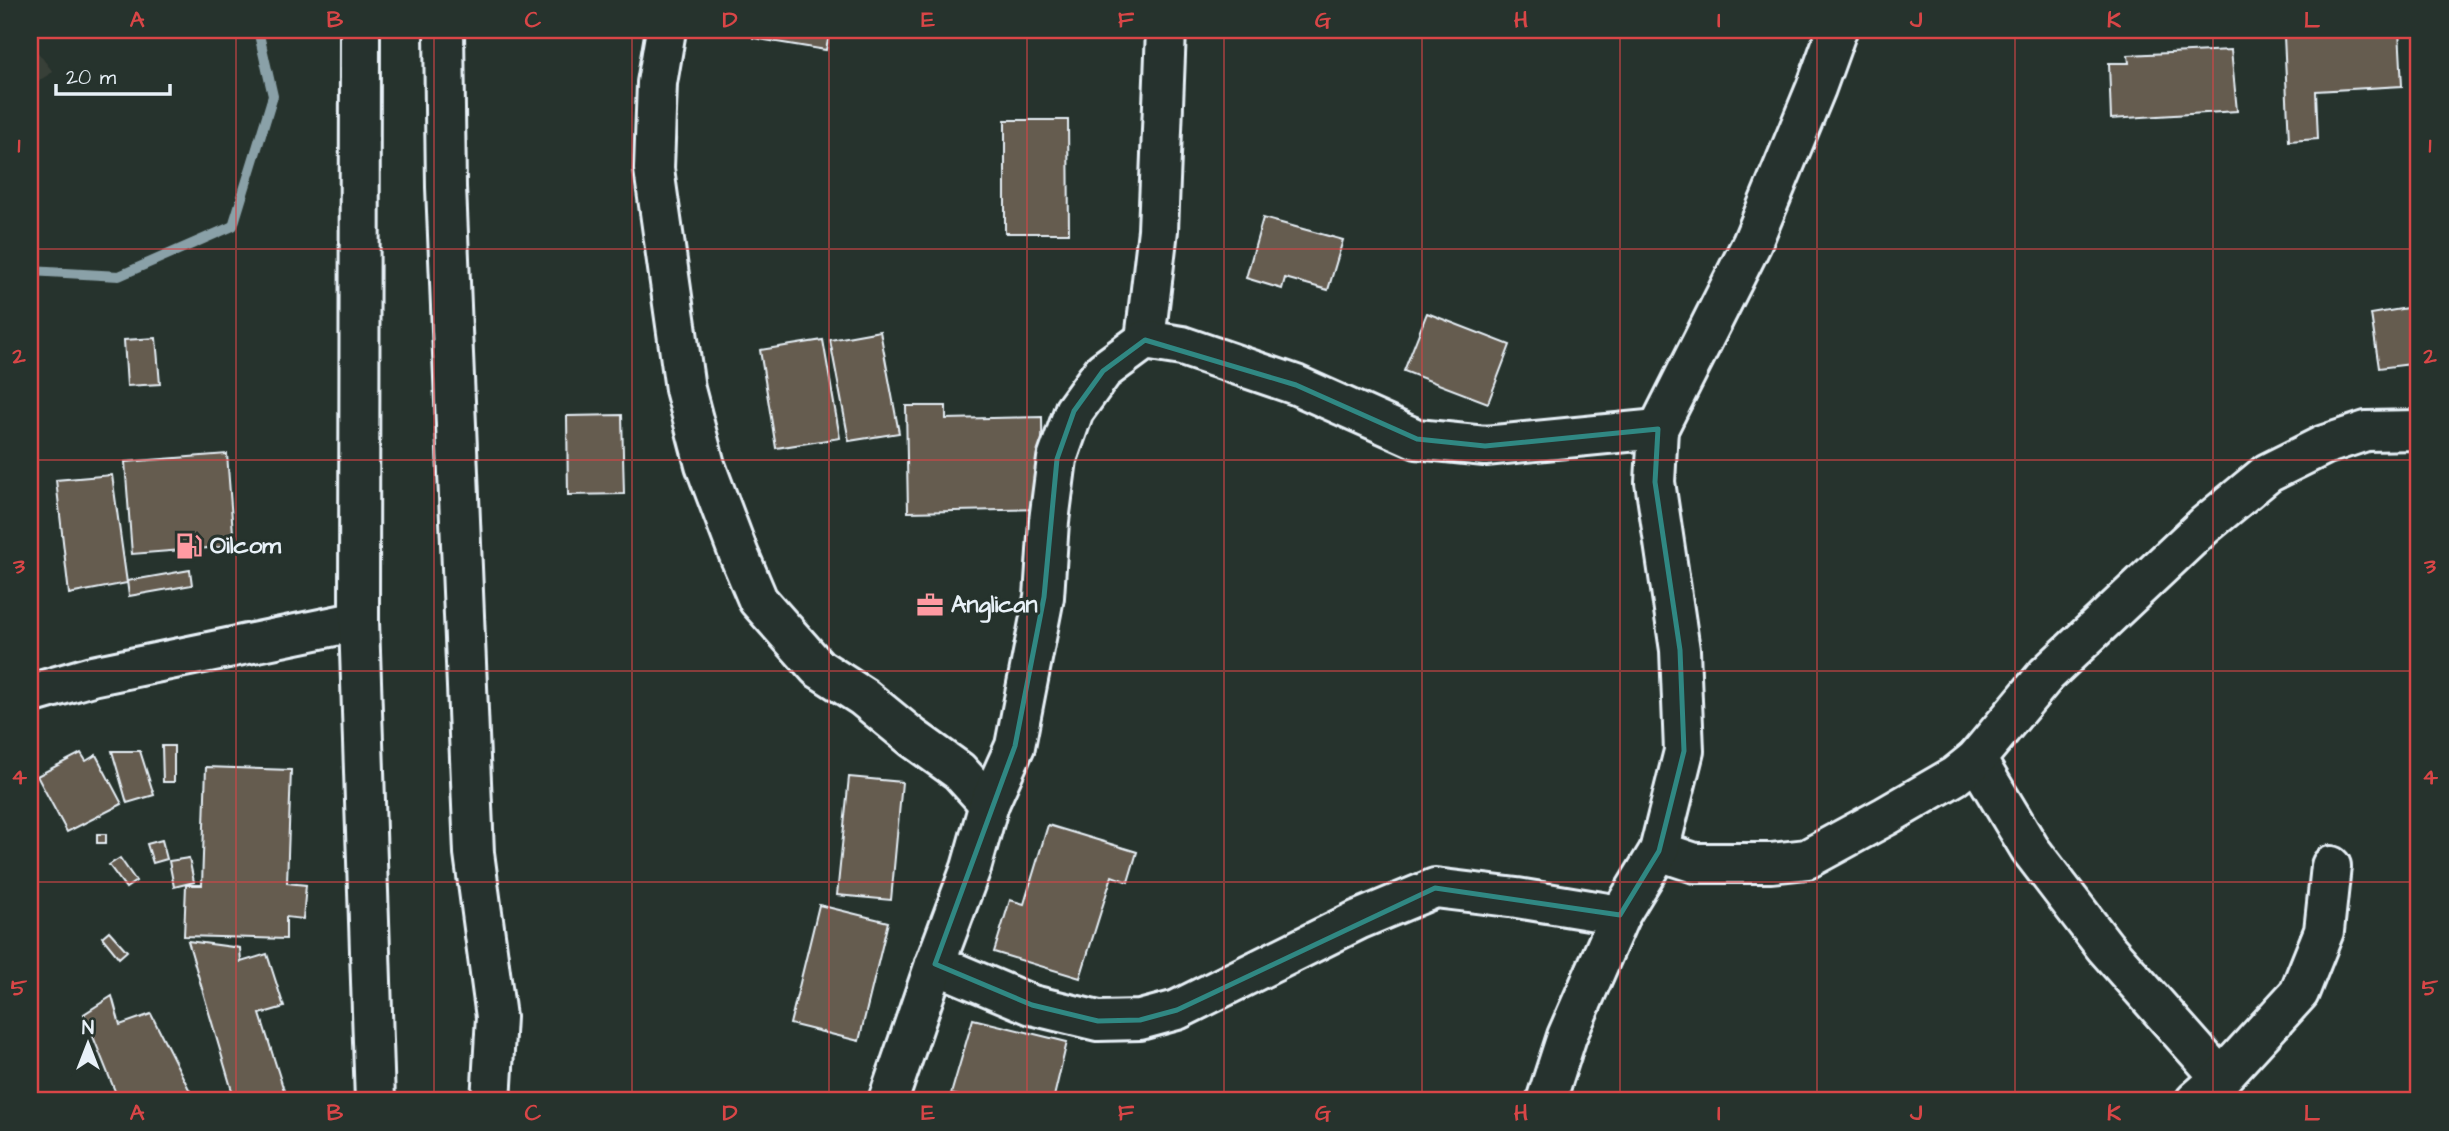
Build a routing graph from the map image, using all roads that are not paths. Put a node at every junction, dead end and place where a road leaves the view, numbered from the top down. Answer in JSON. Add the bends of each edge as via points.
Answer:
{"nodes":[{"id":1,"x":360,"y":30,"type":"edge"},
{"id":2,"x":444,"y":30,"type":"edge"},
{"id":3,"x":666,"y":30,"type":"edge"},
{"id":4,"x":1166,"y":30,"type":"edge"},
{"id":5,"x":1837,"y":30,"type":"edge"},
{"id":6,"x":1145,"y":340,"type":"junction"},
{"id":7,"x":1658,"y":429,"type":"junction"},
{"id":8,"x":2419,"y":429,"type":"edge"},
{"id":9,"x":359,"y":621,"type":"junction"},
{"id":10,"x":30,"y":694,"type":"edge"},
{"id":11,"x":1976,"y":759,"type":"junction"},
{"id":12,"x":989,"y":804,"type":"junction"},
{"id":13,"x":1659,"y":851,"type":"junction"},
{"id":14,"x":2331,"y":866,"type":"dead end"},
{"id":15,"x":1620,"y":915,"type":"junction"},
{"id":16,"x":935,"y":964,"type":"junction"},
{"id":17,"x":2208,"y":1090,"type":"edge"},
{"id":18,"x":375,"y":1101,"type":"edge"},
{"id":19,"x":491,"y":1101,"type":"edge"},
{"id":20,"x":888,"y":1101,"type":"edge"},
{"id":21,"x":1546,"y":1101,"type":"edge"}],
"edges":[{"from":1,"to":9,"type":"street"},
{"from":2,"to":19,"type":"street","via":[[447,229],[474,853],[496,1017]]},
{"from":3,"to":12,"type":"street","via":[[657,83],[654,169],[685,389],[705,465],[739,555],[758,600],[818,668],[959,771]]},
{"from":4,"to":6,"type":"street","via":[[1158,230]]},
{"from":5,"to":7,"type":"street","via":[[1752,243]]},
{"from":6,"to":7,"type":"street","via":[[1182,346],[1296,386],[1417,439],[1485,446]]},
{"from":6,"to":12,"type":"street","via":[[1103,371],[1074,411],[1056,459],[1044,597],[1032,664],[1015,746]]},
{"from":7,"to":13,"type":"street","via":[[1655,482],[1680,649],[1684,751]]},
{"from":8,"to":11,"type":"street","via":[[2366,431],[2324,445],[2268,473],[2205,525],[2046,675]]},
{"from":9,"to":10,"type":"street","via":[[92,676]]},
{"from":9,"to":18,"type":"street"},
{"from":11,"to":13,"type":"street","via":[[1955,776],[1807,859],[1695,863]]},
{"from":11,"to":17,"type":"street","via":[[2030,849]]},
{"from":12,"to":16,"type":"street"},
{"from":13,"to":15,"type":"street"},
{"from":14,"to":17,"type":"street","via":[[2324,931],[2299,993]]},
{"from":15,"to":16,"type":"street","via":[[1435,888],[1358,920],[1177,1010],[1140,1020],[1098,1021],[1032,1005]]},
{"from":15,"to":21,"type":"street","via":[[1567,1036]]},
{"from":16,"to":20,"type":"street"}]}
